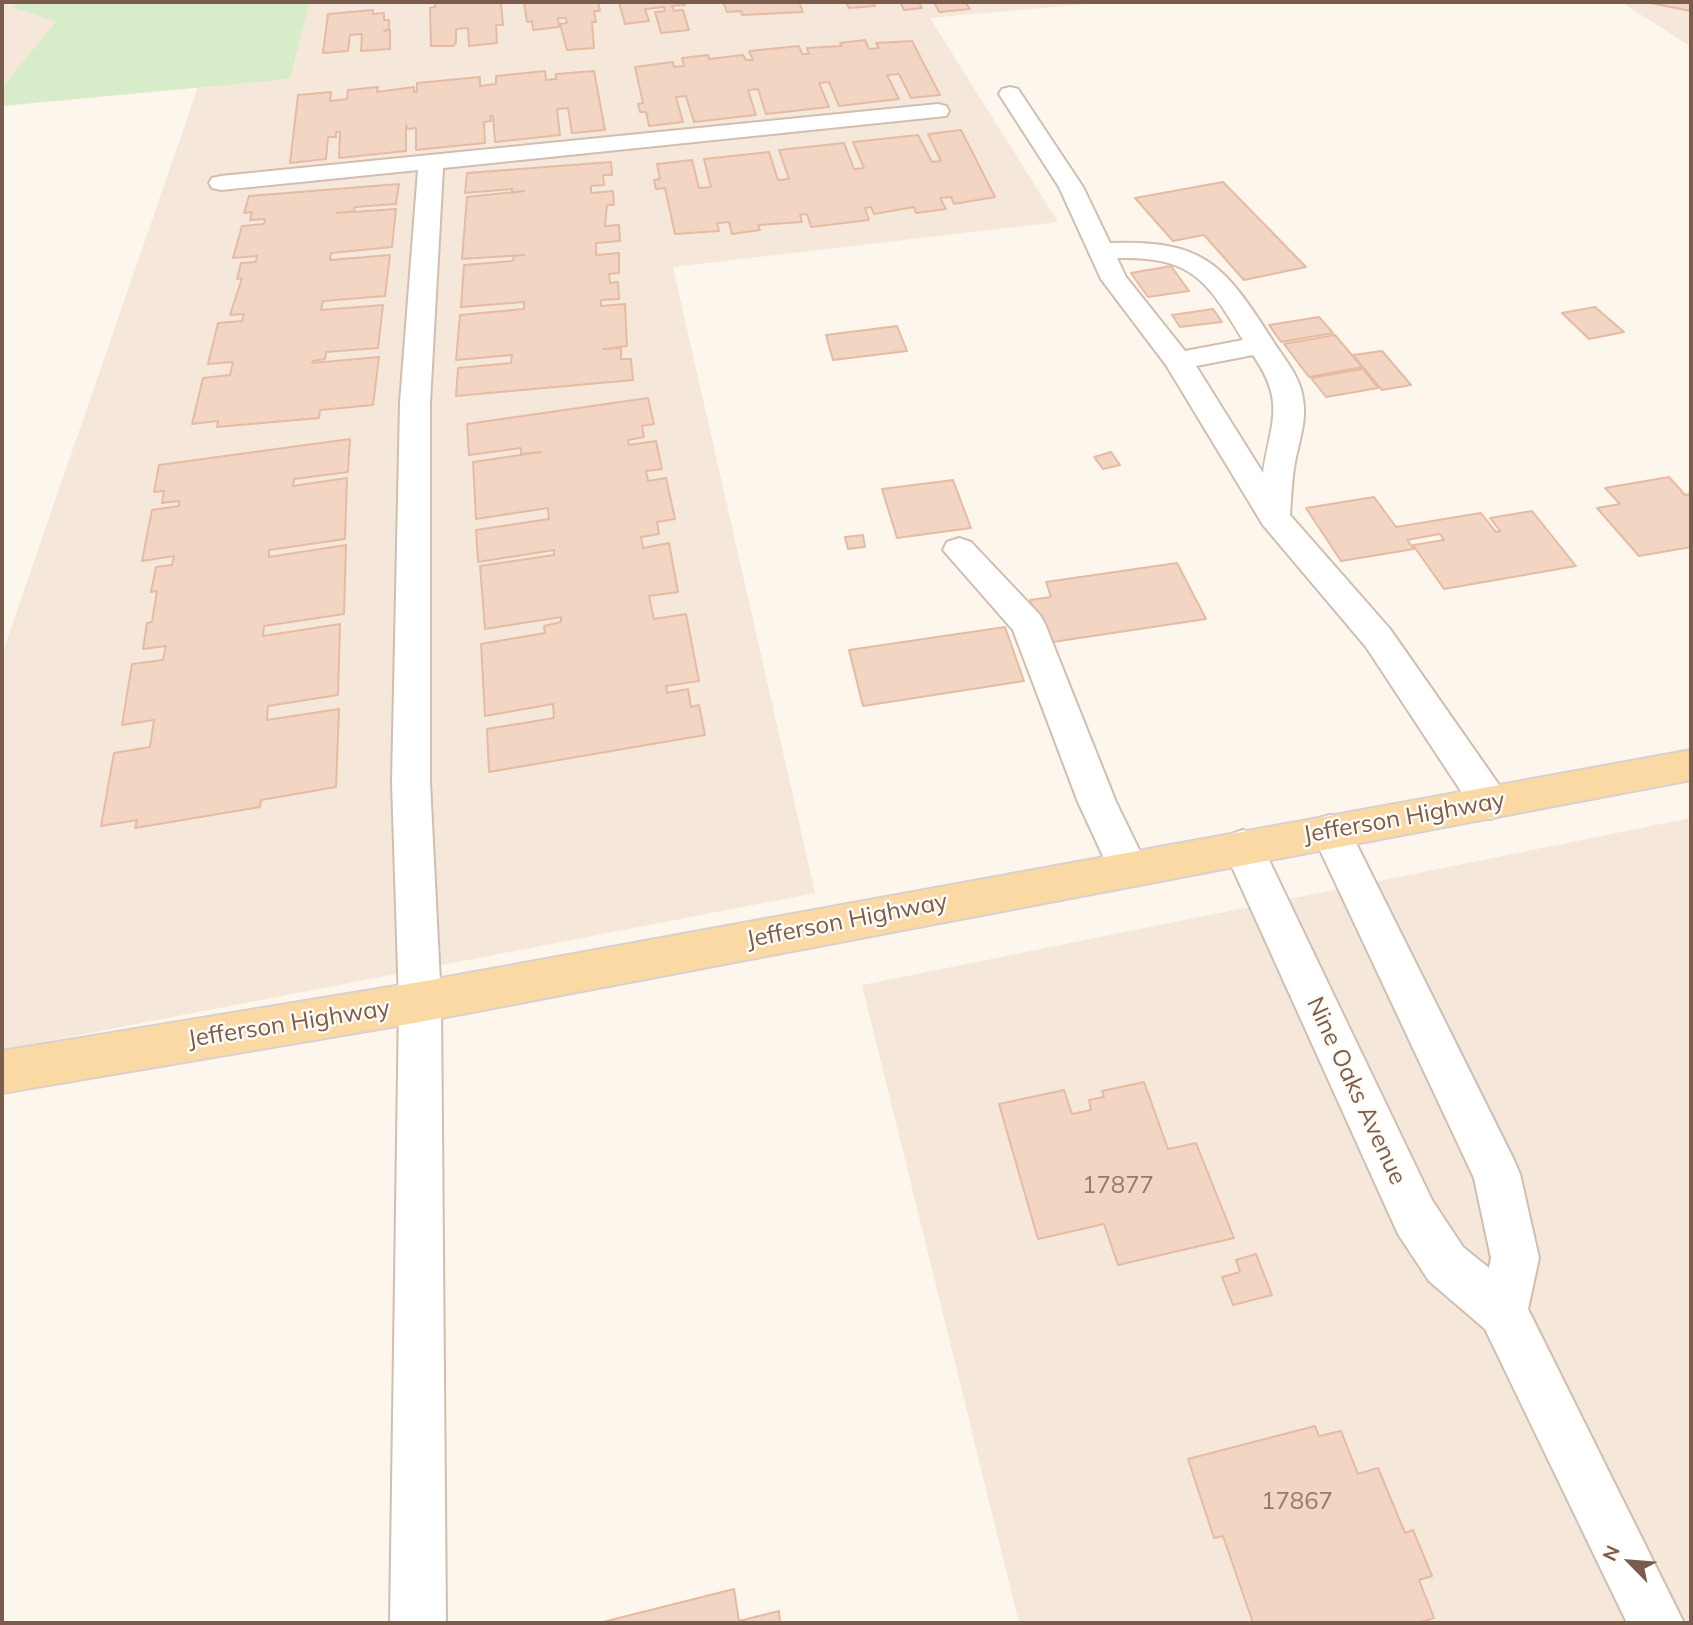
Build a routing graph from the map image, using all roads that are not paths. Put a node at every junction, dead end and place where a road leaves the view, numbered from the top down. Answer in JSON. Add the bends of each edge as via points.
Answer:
{"nodes":[{"id":1,"x":1010,"y":94,"type":"dead end"},
{"id":2,"x":938,"y":111,"type":"dead end"},
{"id":3,"x":431,"y":164,"type":"junction"},
{"id":4,"x":221,"y":183,"type":"dead end"},
{"id":5,"x":1101,"y":251,"type":"junction"},
{"id":6,"x":1261,"y":345,"type":"junction"},
{"id":7,"x":1178,"y":361,"type":"junction"},
{"id":8,"x":1274,"y":517,"type":"junction"},
{"id":9,"x":959,"y":550,"type":"dead end"},
{"id":10,"x":1691,"y":765,"type":"edge"},
{"id":11,"x":1490,"y":803,"type":"junction"},
{"id":12,"x":1330,"y":831,"type":"junction"},
{"id":13,"x":1242,"y":847,"type":"junction"},
{"id":14,"x":1128,"y":868,"type":"junction"},
{"id":15,"x":420,"y":1002,"type":"junction"},
{"id":16,"x":2,"y":1072,"type":"edge"},
{"id":17,"x":1503,"y":1311,"type":"junction"},
{"id":18,"x":418,"y":1623,"type":"edge"},
{"id":19,"x":1656,"y":1623,"type":"edge"}],
"edges":[{"from":1,"to":5,"type":"street","via":[[1071,187]]},
{"from":2,"to":3,"type":"street"},
{"from":3,"to":4,"type":"street"},
{"from":3,"to":15,"type":"street","via":[[415,403],[411,782]]},
{"from":5,"to":6,"type":"street","via":[[1144,248],[1171,252],[1205,267],[1228,291]]},
{"from":5,"to":7,"type":"street","via":[[1114,279]]},
{"from":6,"to":7,"type":"street"},
{"from":6,"to":8,"type":"street","via":[[1287,389],[1288,420]]},
{"from":7,"to":8,"type":"street"},
{"from":8,"to":11,"type":"street","via":[[1378,638]]},
{"from":9,"to":14,"type":"street","via":[[1028,624],[1097,802]]},
{"from":10,"to":11,"type":"main road","name":"Jefferson Highway"},
{"from":11,"to":12,"type":"main road","name":"Jefferson Highway"},
{"from":12,"to":13,"type":"main road","name":"Jefferson Highway"},
{"from":12,"to":17,"type":"street","via":[[1497,1174],[1515,1258]]},
{"from":13,"to":14,"type":"main road","name":"Jefferson Highway"},
{"from":13,"to":17,"type":"street","name":"Nine Oaks Avenue","via":[[1415,1217],[1446,1264]]},
{"from":14,"to":15,"type":"main road","name":"Jefferson Highway"},
{"from":15,"to":16,"type":"main road","name":"Jefferson Highway"},
{"from":15,"to":18,"type":"street"},
{"from":17,"to":19,"type":"street","name":"Nine Oaks Avenue"}]}
